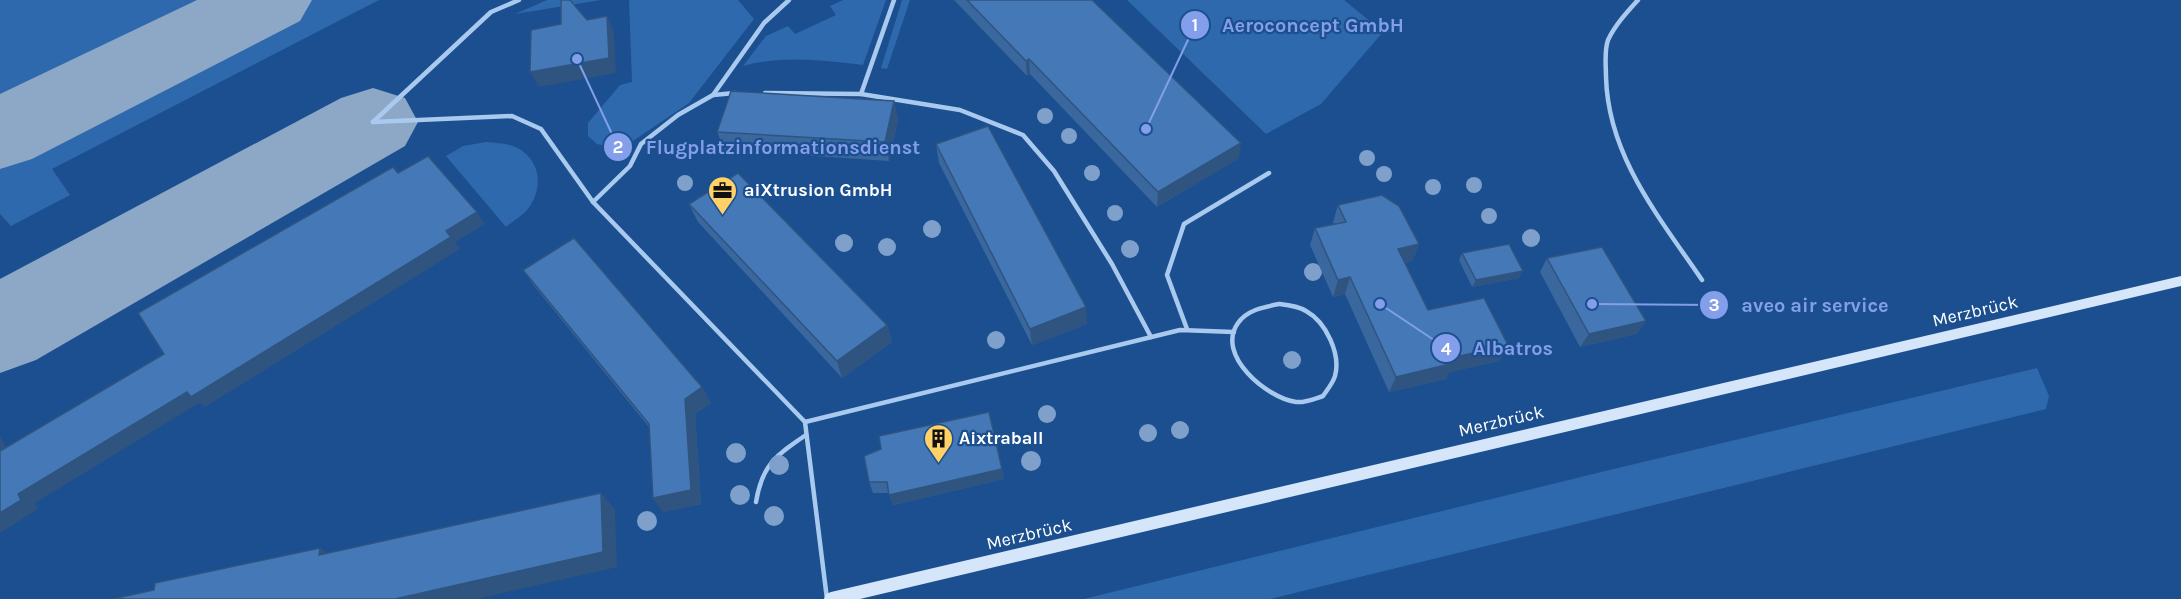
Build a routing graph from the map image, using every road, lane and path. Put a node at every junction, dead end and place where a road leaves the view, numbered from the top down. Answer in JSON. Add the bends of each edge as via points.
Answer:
{"nodes":[{"id":1,"x":519,"y":0,"type":"edge"},
{"id":2,"x":789,"y":0,"type":"edge"},
{"id":3,"x":894,"y":0,"type":"edge"},
{"id":4,"x":1638,"y":0,"type":"edge"},
{"id":5,"x":743,"y":93,"type":"edge"},
{"id":6,"x":755,"y":93,"type":"edge"},
{"id":7,"x":861,"y":94,"type":"junction"},
{"id":8,"x":713,"y":95,"type":"junction"},
{"id":9,"x":1269,"y":173,"type":"dead end"},
{"id":10,"x":593,"y":202,"type":"junction"},
{"id":11,"x":1702,"y":280,"type":"dead end"},
{"id":12,"x":2181,"y":281,"type":"edge"},
{"id":13,"x":1187,"y":328,"type":"junction"},
{"id":14,"x":1234,"y":332,"type":"junction"},
{"id":15,"x":1151,"y":337,"type":"junction"},
{"id":16,"x":805,"y":422,"type":"junction"},
{"id":17,"x":806,"y":435,"type":"junction"},
{"id":18,"x":756,"y":502,"type":"dead end"},
{"id":19,"x":829,"y":599,"type":"edge"}],
"edges":[{"from":1,"to":10,"type":"lane","via":[[491,12],[373,122],[512,116],[541,129]]},
{"from":2,"to":8,"type":"lane","via":[[764,24]]},
{"from":3,"to":7,"type":"lane"},
{"from":4,"to":11,"type":"lane","via":[[1607,42],[1607,114],[1619,149],[1639,185]]},
{"from":5,"to":8,"type":"lane"},
{"from":6,"to":7,"type":"lane"},
{"from":7,"to":15,"type":"lane","via":[[960,110],[1023,135],[1054,171],[1112,264]]},
{"from":8,"to":10,"type":"lane","via":[[678,115],[641,144],[630,166]]},
{"from":9,"to":13,"type":"lane","via":[[1184,224],[1167,275]]},
{"from":10,"to":16,"type":"lane"},
{"from":12,"to":19,"type":"main road","name":"Merzbrück"},
{"from":13,"to":14,"type":"lane"},
{"from":13,"to":15,"type":"lane"},
{"from":14,"to":14,"type":"lane","via":[[1235,359],[1244,371],[1275,394],[1300,402],[1323,396],[1335,378],[1337,362],[1331,344],[1318,321],[1307,312],[1279,304],[1267,306],[1251,311]]},
{"from":15,"to":16,"type":"lane"},
{"from":16,"to":17,"type":"lane"},
{"from":17,"to":18,"type":"lane","via":[[767,464],[759,480]]},
{"from":17,"to":19,"type":"lane"}]}
